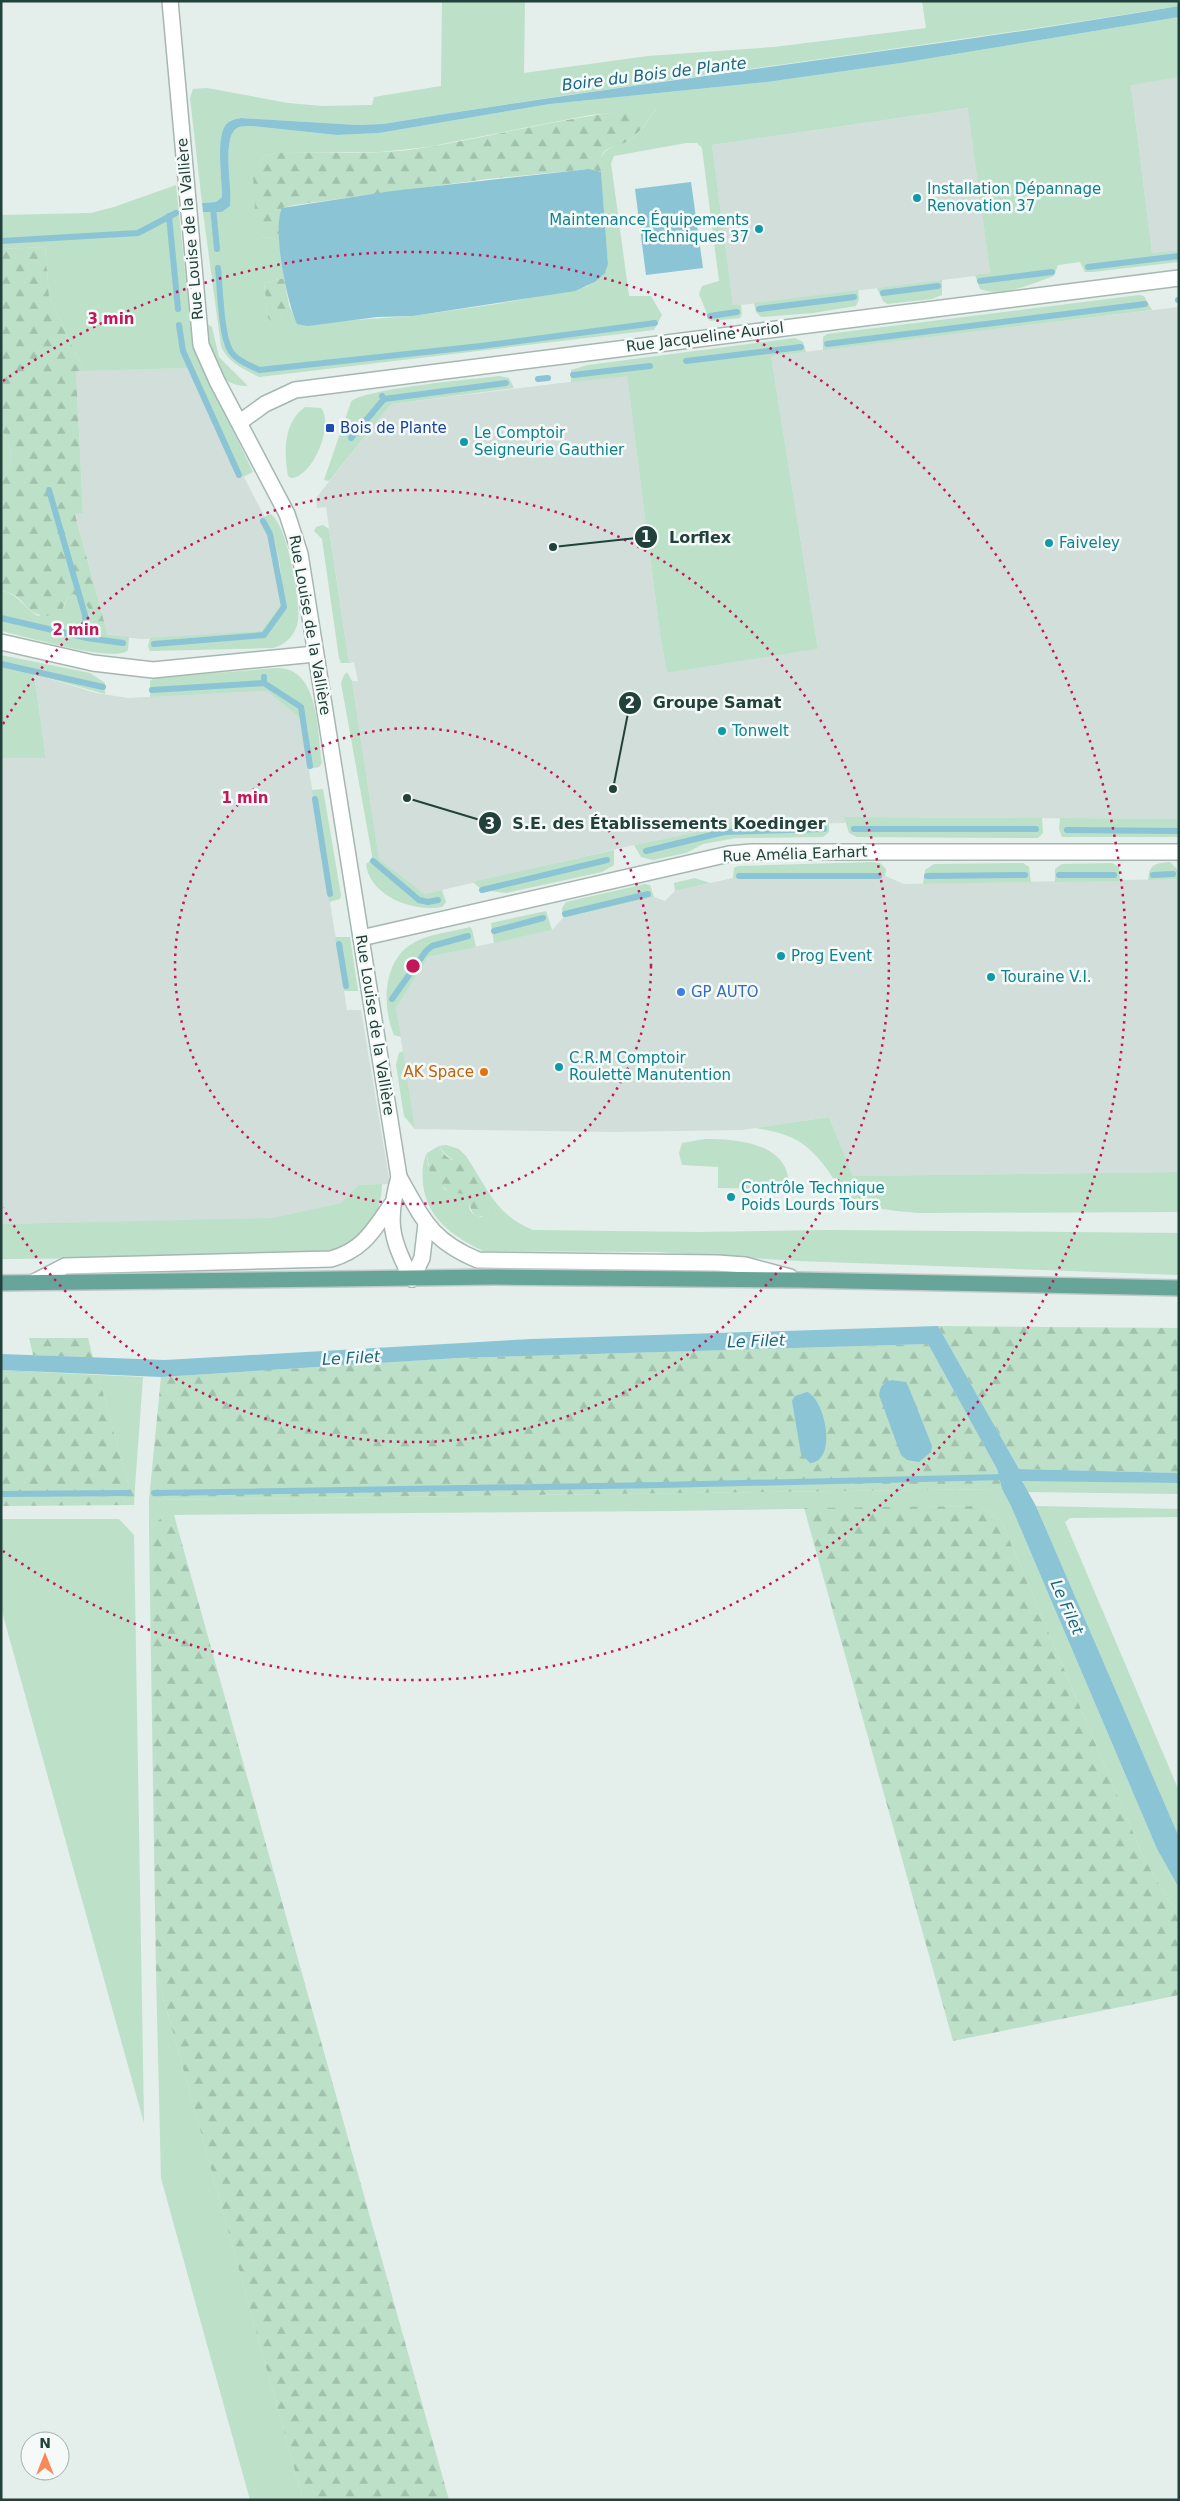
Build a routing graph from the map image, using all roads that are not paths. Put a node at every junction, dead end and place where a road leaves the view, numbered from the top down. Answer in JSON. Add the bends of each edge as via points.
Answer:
{"nodes":[{"id":1,"x":170,"y":1,"type":"edge"},
{"id":2,"x":1179,"y":278,"type":"edge"},
{"id":3,"x":240,"y":422,"type":"junction"},
{"id":4,"x":1,"y":642,"type":"edge"},
{"id":5,"x":315,"y":654,"type":"junction"},
{"id":6,"x":1179,"y":852,"type":"edge"},
{"id":7,"x":362,"y":938,"type":"junction"},
{"id":8,"x":400,"y":1177,"type":"junction"},
{"id":9,"x":391,"y":1205,"type":"junction"},
{"id":10,"x":426,"y":1224,"type":"junction"},
{"id":11,"x":412,"y":1279,"type":"junction"},
{"id":12,"x":799,"y":1280,"type":"junction"},
{"id":13,"x":34,"y":1282,"type":"junction"},
{"id":14,"x":1,"y":1283,"type":"edge"},
{"id":15,"x":1179,"y":1288,"type":"edge"}],
"edges":[{"from":1,"to":3,"type":"street","name":"Rue Louise de la Vallière","via":[[200,339],[208,363]]},
{"from":2,"to":3,"type":"street","name":"Rue Jacqueline Auriol","via":[[295,390],[265,404]]},
{"from":3,"to":5,"type":"street","name":"Rue Louise de la Vallière","via":[[295,535]]},
{"from":4,"to":5,"type":"street","via":[[93,663],[153,670]]},
{"from":5,"to":7,"type":"street","name":"Rue Louise de la Vallière"},
{"from":6,"to":7,"type":"street","name":"Rue Amélia Earhart","via":[[729,854]]},
{"from":7,"to":8,"type":"street","name":"Rue Louise de la Vallière"},
{"from":8,"to":9,"type":"street","name":"Rue Louise de la Vallière"},
{"from":8,"to":10,"type":"street","name":"Rue Louise de la Vallière"},
{"from":9,"to":11,"type":"street","name":"Rue Louise de la Vallière","via":[[397,1251]]},
{"from":9,"to":13,"type":"street","name":"Rue Louise de la Vallière","via":[[361,1244],[349,1254],[331,1259],[65,1266]]},
{"from":10,"to":11,"type":"street","via":[[422,1258]]},
{"from":10,"to":12,"type":"street","name":"Rue Louise de la Vallière","via":[[448,1246],[478,1260],[717,1262],[745,1265]]},
{"from":11,"to":12,"type":"main road"},
{"from":11,"to":13,"type":"main road"},
{"from":12,"to":15,"type":"main road"},
{"from":13,"to":14,"type":"main road"}]}
